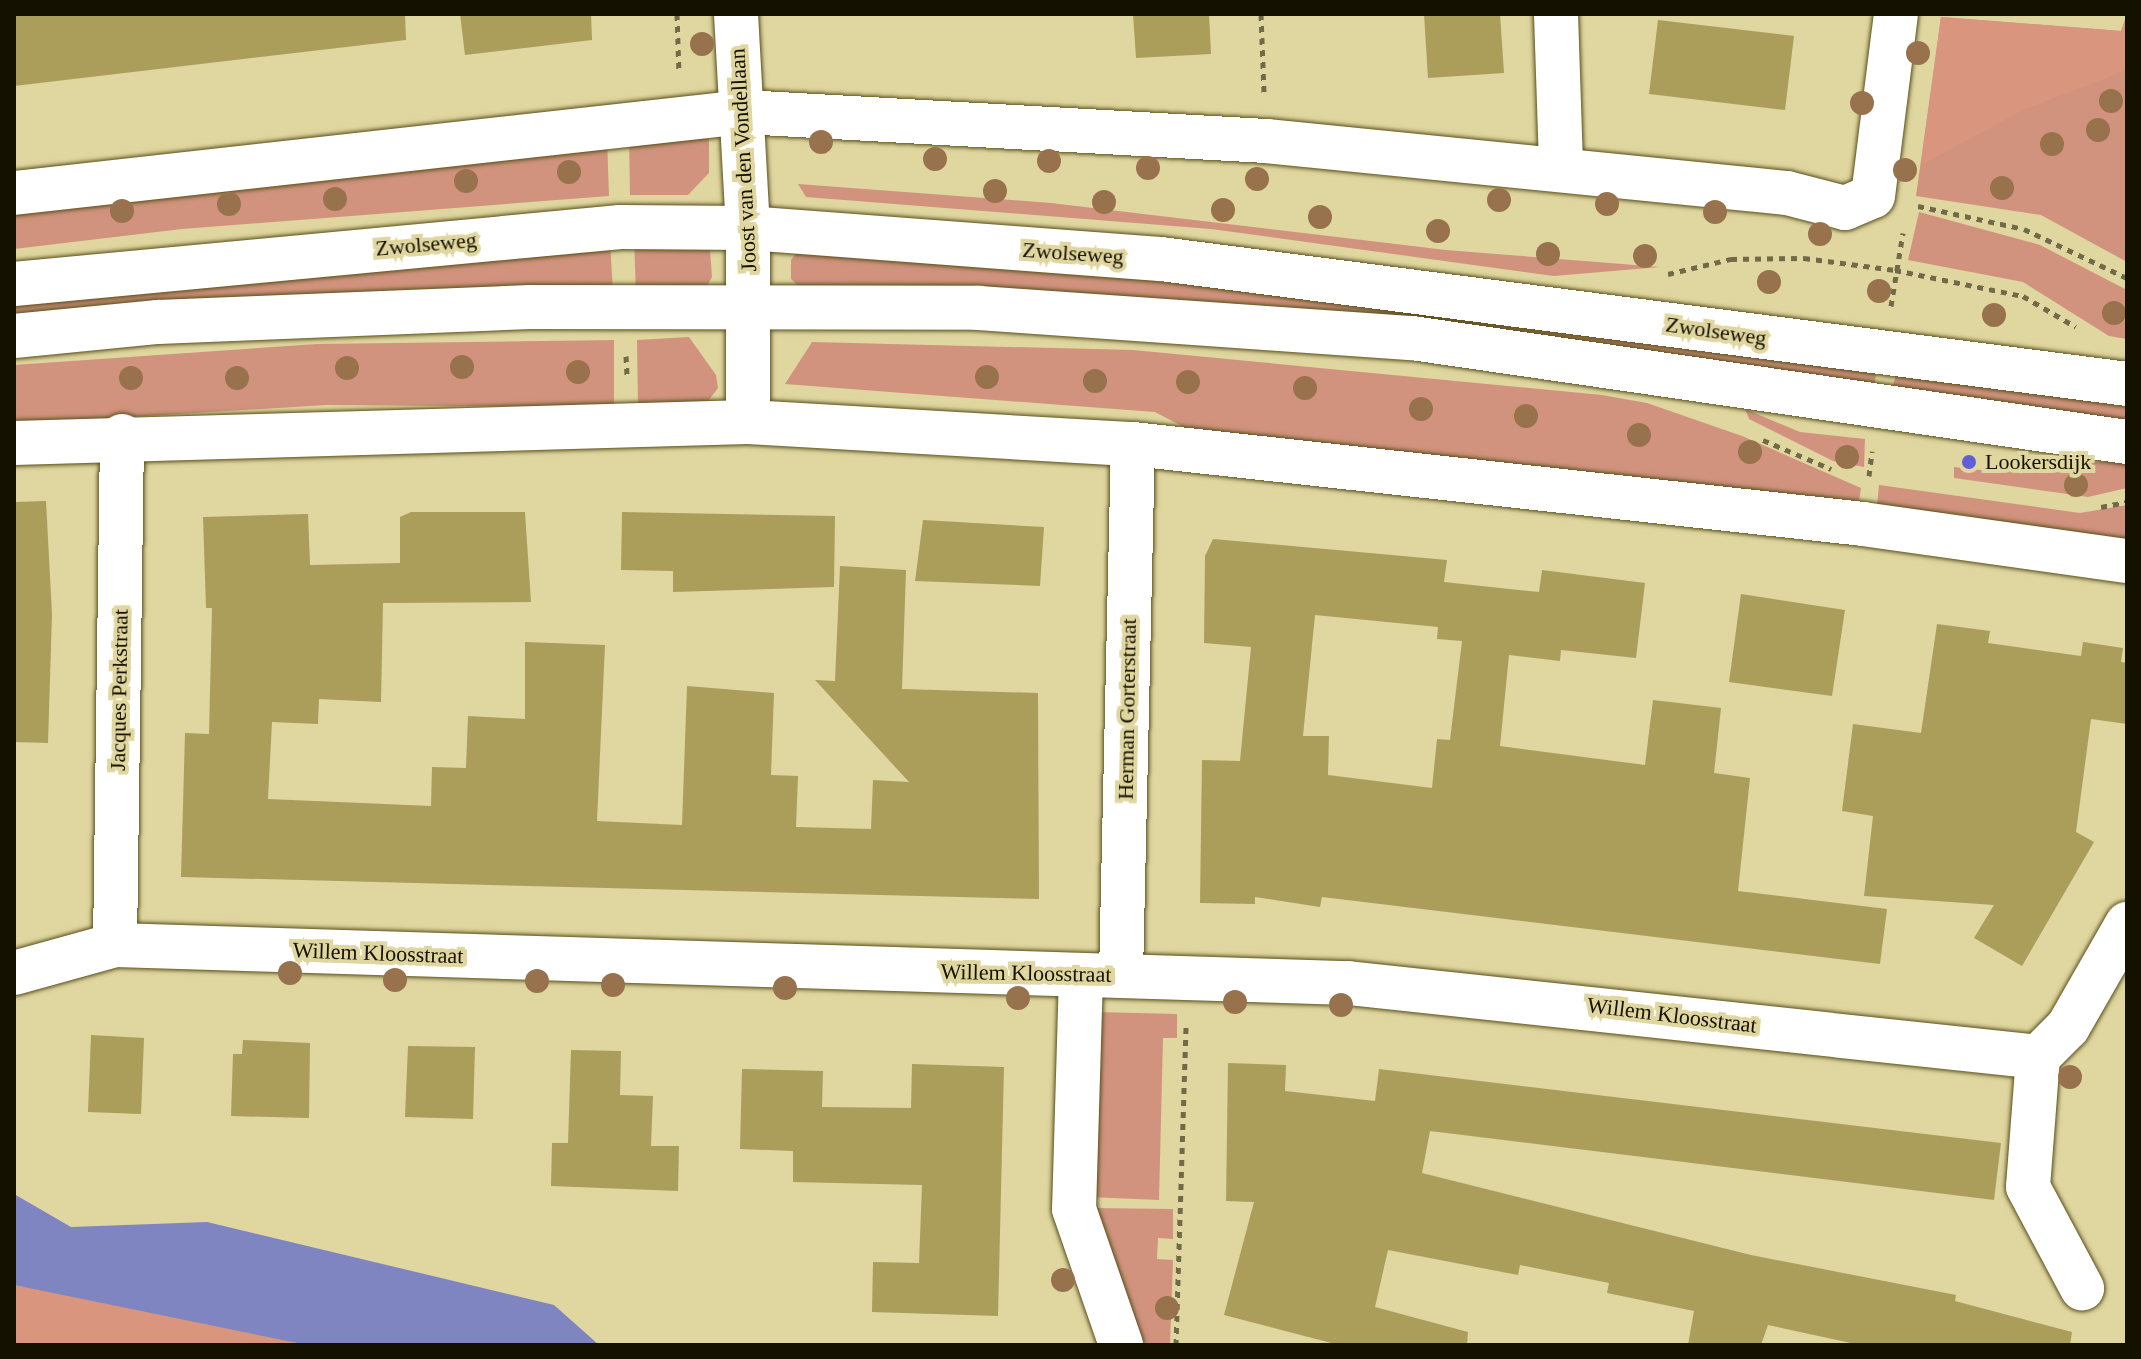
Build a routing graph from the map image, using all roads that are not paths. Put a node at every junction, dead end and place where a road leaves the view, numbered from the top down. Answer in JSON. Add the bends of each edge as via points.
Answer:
{"nodes":[{"id":1,"x":736,"y":14,"type":"edge"},
{"id":2,"x":1556,"y":14,"type":"edge"},
{"id":3,"x":1896,"y":14,"type":"edge"},
{"id":4,"x":743,"y":112,"type":"junction"},
{"id":5,"x":1561,"y":168,"type":"junction"},
{"id":6,"x":14,"y":193,"type":"edge"},
{"id":7,"x":748,"y":228,"type":"junction"},
{"id":8,"x":14,"y":284,"type":"edge"},
{"id":9,"x":750,"y":306,"type":"junction"},
{"id":10,"x":14,"y":336,"type":"edge"},
{"id":11,"x":2127,"y":384,"type":"edge"},
{"id":12,"x":748,"y":422,"type":"junction"},
{"id":13,"x":122,"y":436,"type":"junction"},
{"id":14,"x":2127,"y":442,"type":"edge"},
{"id":15,"x":14,"y":443,"type":"edge"},
{"id":16,"x":1133,"y":444,"type":"junction"},
{"id":17,"x":2127,"y":561,"type":"edge"},
{"id":18,"x":2127,"y":924,"type":"edge"},
{"id":19,"x":115,"y":945,"type":"junction"},
{"id":20,"x":14,"y":973,"type":"edge"},
{"id":21,"x":1101,"y":975,"type":"junction"},
{"id":22,"x":2038,"y":1057,"type":"junction"},
{"id":23,"x":2082,"y":1288,"type":"dead end"},
{"id":24,"x":1121,"y":1345,"type":"edge"}],
"edges":[{"from":1,"to":4,"type":"street","name":"Joost van den Vondellaan"},
{"from":2,"to":5,"type":"street"},
{"from":3,"to":5,"type":"street","via":[[1873,196],[1845,208],[1787,193]]},
{"from":4,"to":5,"type":"street","via":[[1266,141]]},
{"from":4,"to":6,"type":"street"},
{"from":4,"to":7,"type":"street","name":"Joost van den Vondellaan"},
{"from":7,"to":8,"type":"street","name":"Zwolseweg","via":[[620,227]]},
{"from":7,"to":9,"type":"street","name":"Joost van den Vondellaan"},
{"from":7,"to":11,"type":"street","name":"Zwolseweg","via":[[1161,259]]},
{"from":9,"to":10,"type":"street","via":[[158,322]]},
{"from":9,"to":12,"type":"street"},
{"from":9,"to":14,"type":"street","via":[[979,308],[1412,338]]},
{"from":12,"to":13,"type":"street"},
{"from":12,"to":16,"type":"street"},
{"from":13,"to":15,"type":"street"},
{"from":13,"to":19,"type":"street","name":"Jacques Perkstraat"},
{"from":16,"to":17,"type":"street","via":[[1863,524]]},
{"from":16,"to":21,"type":"street","name":"Herman Gorterstraat"},
{"from":18,"to":22,"type":"street","via":[[2068,1027]]},
{"from":19,"to":20,"type":"street","name":"Willem Kloosstraat"},
{"from":19,"to":21,"type":"street","name":"Willem Kloosstraat"},
{"from":21,"to":22,"type":"street","name":"Willem Kloosstraat","via":[[1348,983]]},
{"from":21,"to":24,"type":"street","name":"Herman Gorterstraat","via":[[1074,1209]]},
{"from":22,"to":23,"type":"street","via":[[2028,1187]]}]}
